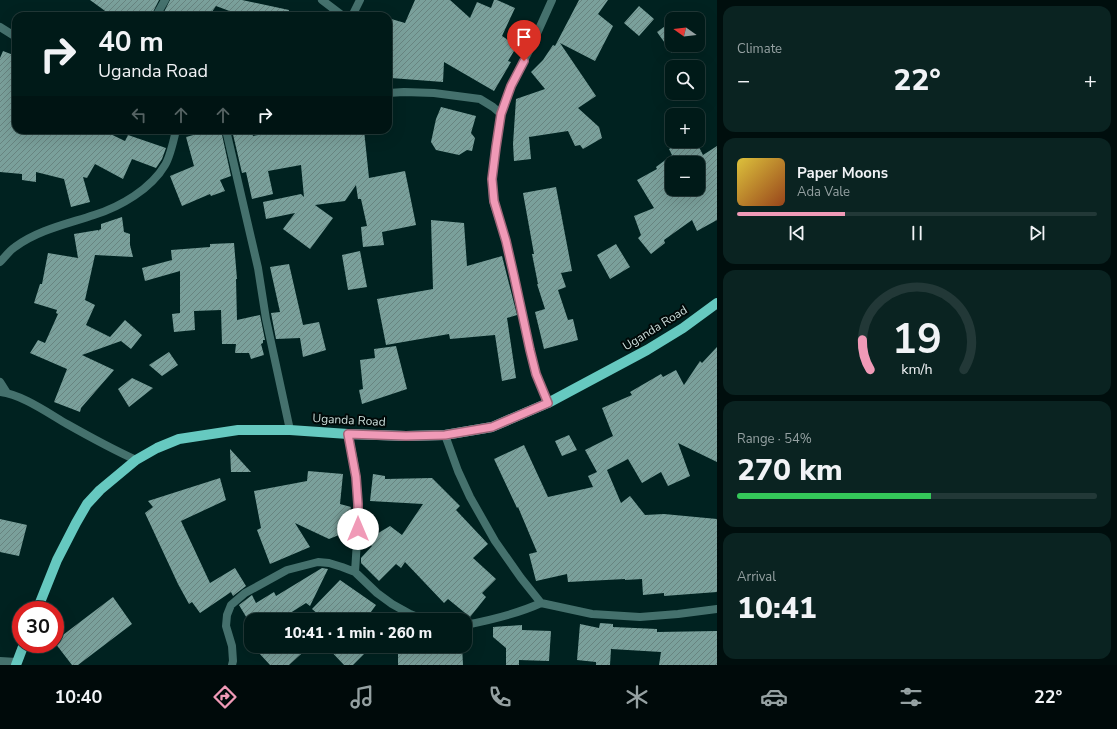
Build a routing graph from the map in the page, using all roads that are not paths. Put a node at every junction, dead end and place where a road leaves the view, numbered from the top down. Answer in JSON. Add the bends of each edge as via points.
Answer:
{"nodes":[{"id":1,"x":165,"y":0,"type":"edge"},
{"id":2,"x":322,"y":0,"type":"edge"},
{"id":3,"x":360,"y":0,"type":"edge"},
{"id":4,"x":552,"y":0,"type":"edge"},
{"id":5,"x":158,"y":12,"type":"edge"},
{"id":6,"x":338,"y":12,"type":"edge"},
{"id":7,"x":354,"y":12,"type":"edge"},
{"id":8,"x":0,"y":27,"type":"edge"},
{"id":9,"x":12,"y":34,"type":"edge"},
{"id":10,"x":392,"y":93,"type":"edge"},
{"id":11,"x":501,"y":114,"type":"junction"},
{"id":12,"x":175,"y":134,"type":"edge"},
{"id":13,"x":227,"y":134,"type":"edge"},
{"id":14,"x":0,"y":262,"type":"edge"},
{"id":15,"x":717,"y":303,"type":"edge"},
{"id":16,"x":0,"y":382,"type":"edge"},
{"id":17,"x":3,"y":392,"type":"edge"},
{"id":18,"x":548,"y":403,"type":"junction"},
{"id":19,"x":290,"y":430,"type":"junction"},
{"id":20,"x":348,"y":434,"type":"junction"},
{"id":21,"x":445,"y":435,"type":"junction"},
{"id":22,"x":136,"y":460,"type":"junction"},
{"id":23,"x":355,"y":572,"type":"junction"},
{"id":24,"x":41,"y":601,"type":"edge"},
{"id":25,"x":541,"y":603,"type":"junction"},
{"id":26,"x":717,"y":609,"type":"edge"},
{"id":27,"x":408,"y":613,"type":"edge"},
{"id":28,"x":472,"y":623,"type":"edge"},
{"id":29,"x":20,"y":653,"type":"edge"},
{"id":30,"x":0,"y":662,"type":"edge"},
{"id":31,"x":16,"y":664,"type":"edge"},
{"id":32,"x":232,"y":665,"type":"edge"}],
"edges":[{"from":1,"to":5,"type":"street"},
{"from":2,"to":6,"type":"street"},
{"from":3,"to":7,"type":"street"},
{"from":4,"to":11,"type":"street","via":[[511,86]]},
{"from":8,"to":9,"type":"street"},
{"from":10,"to":11,"type":"street","via":[[434,93],[480,99]]},
{"from":11,"to":18,"type":"street","via":[[492,179],[494,201],[511,262],[536,374]]},
{"from":12,"to":14,"type":"street","via":[[166,165],[153,181],[137,194],[102,212],[30,238],[14,248]]},
{"from":13,"to":19,"type":"street","via":[[258,268],[266,319]]},
{"from":15,"to":18,"type":"main road","name":"Uganda Road","via":[[647,350]]},
{"from":16,"to":17,"type":"street"},
{"from":17,"to":22,"type":"street","via":[[27,401]]},
{"from":18,"to":21,"type":"main road","name":"Uganda Road","via":[[492,427]]},
{"from":19,"to":20,"type":"main road","name":"Uganda Road"},
{"from":19,"to":22,"type":"main road","name":"Uganda Road","via":[[238,430],[179,440],[157,448]]},
{"from":20,"to":21,"type":"main road","name":"Uganda Road"},
{"from":20,"to":23,"type":"street","via":[[358,504]]},
{"from":21,"to":25,"type":"street","via":[[473,503],[495,541]]},
{"from":22,"to":24,"type":"main road","name":"Uganda Road","via":[[100,490],[88,504],[57,560]]},
{"from":23,"to":27,"type":"street","via":[[377,593]]},
{"from":23,"to":32,"type":"street","via":[[342,566],[318,562],[287,570],[245,593],[231,605],[227,615],[226,626],[232,646]]},
{"from":25,"to":26,"type":"street","via":[[592,614],[640,617]]},
{"from":25,"to":28,"type":"street","via":[[510,615]]},
{"from":29,"to":31,"type":"main road"},
{"from":30,"to":31,"type":"street"}]}
